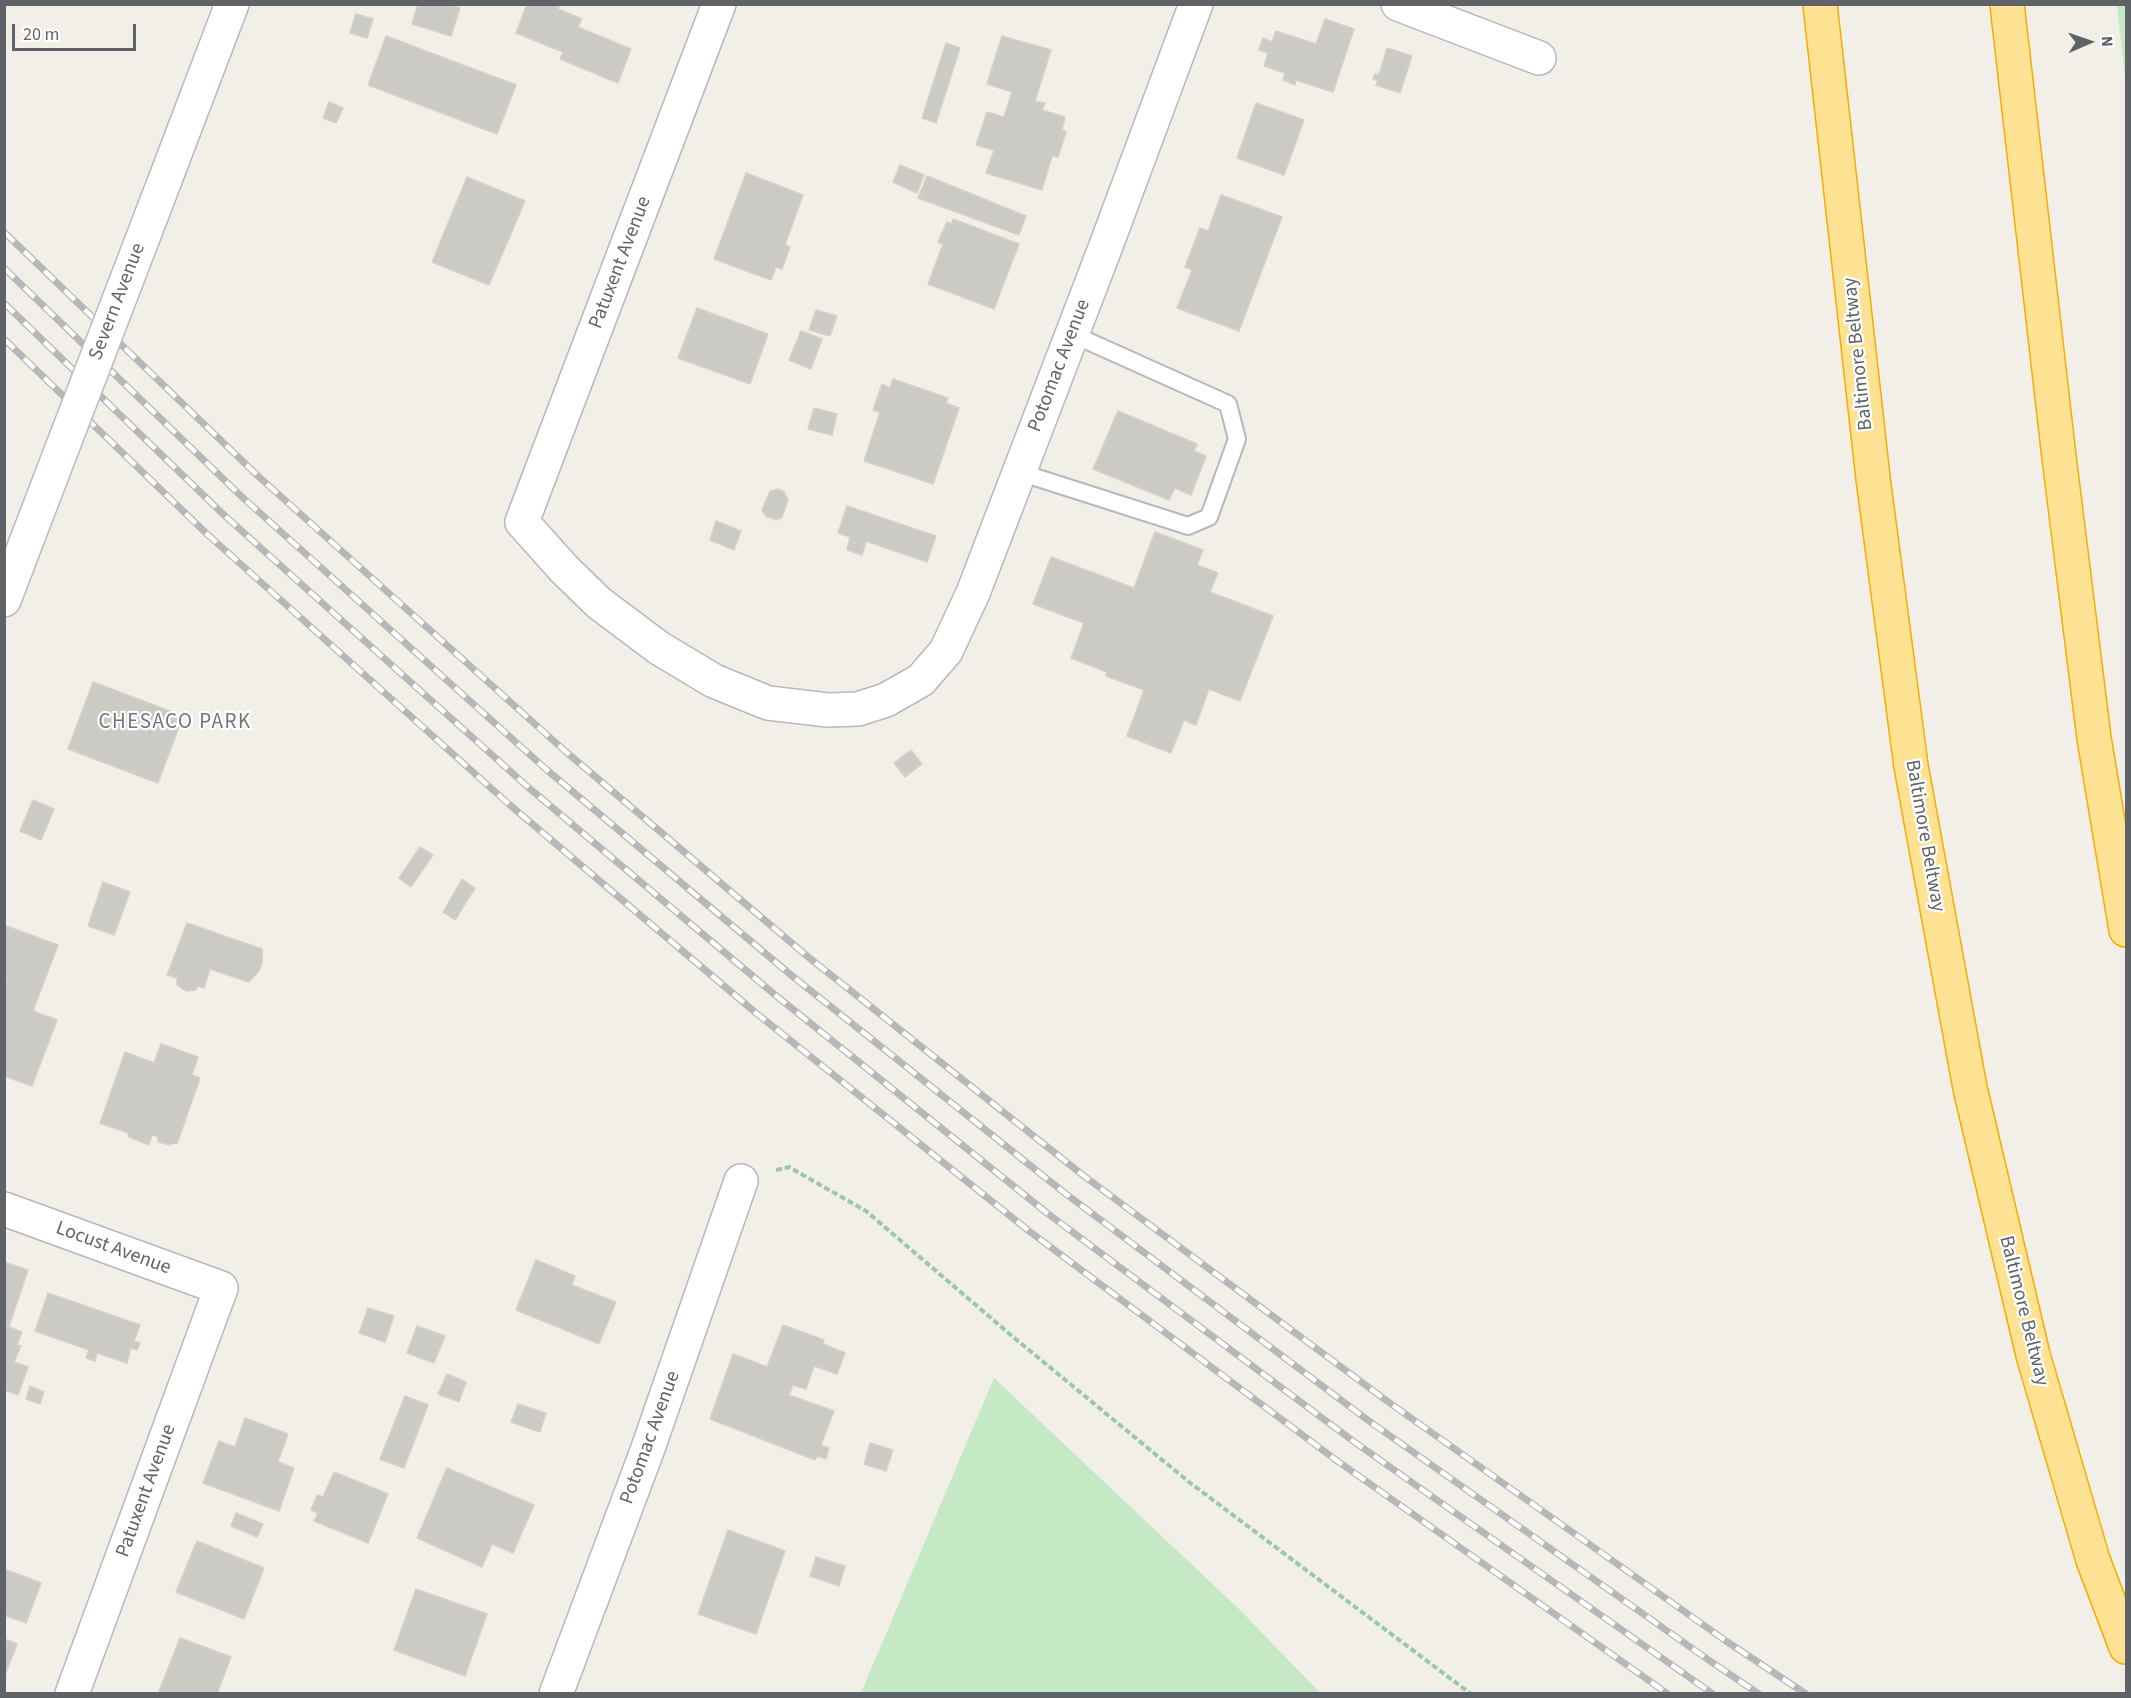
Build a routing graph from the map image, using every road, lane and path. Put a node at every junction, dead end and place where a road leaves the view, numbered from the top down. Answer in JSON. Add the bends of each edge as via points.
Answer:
{"nodes":[{"id":1,"x":232,"y":4,"type":"edge"},
{"id":2,"x":719,"y":4,"type":"edge"},
{"id":3,"x":1196,"y":4,"type":"edge"},
{"id":4,"x":1398,"y":4,"type":"edge"},
{"id":5,"x":1820,"y":4,"type":"edge"},
{"id":6,"x":2007,"y":4,"type":"edge"},
{"id":7,"x":1539,"y":58,"type":"dead end"},
{"id":8,"x":1072,"y":334,"type":"junction"},
{"id":9,"x":1019,"y":472,"type":"junction"},
{"id":10,"x":522,"y":522,"type":"joint"},
{"id":11,"x":4,"y":600,"type":"edge"},
{"id":12,"x":2127,"y":930,"type":"edge"},
{"id":13,"x":741,"y":1181,"type":"joint"},
{"id":14,"x":4,"y":1209,"type":"edge"},
{"id":15,"x":221,"y":1288,"type":"joint"},
{"id":16,"x":2127,"y":1647,"type":"edge"},
{"id":17,"x":72,"y":1694,"type":"edge"},
{"id":18,"x":555,"y":1694,"type":"edge"},
{"id":19,"x":1471,"y":1694,"type":"edge"}],
"edges":[{"from":1,"to":11,"type":"street","name":"Severn Avenue","bridge":true},
{"from":2,"to":10,"type":"street","name":"Patuxent Avenue"},
{"from":3,"to":8,"type":"street","name":"Potomac Avenue"},
{"from":4,"to":7,"type":"street"},
{"from":5,"to":16,"type":"highway","name":"Baltimore Beltway","via":[[1873,478],[1911,766],[1970,1088],[2032,1355],[2093,1560]]},
{"from":6,"to":12,"type":"highway","via":[[2094,738]]},
{"from":8,"to":9,"type":"street","name":"Potomac Avenue"},
{"from":8,"to":9,"type":"lane","via":[[1228,404],[1238,439],[1209,517],[1188,526]]},
{"from":9,"to":10,"type":"street","name":"Potomac Avenue","via":[[973,593],[946,651],[921,680],[886,700],[858,709],[768,703],[714,681],[659,648],[599,603]]},
{"from":13,"to":18,"type":"street","name":"Potomac Avenue","via":[[647,1451]]},
{"from":13,"to":19,"type":"path","via":[[789,1167],[866,1211],[1189,1482]]},
{"from":14,"to":15,"type":"street","name":"Locust Avenue"},
{"from":15,"to":17,"type":"street","name":"Patuxent Avenue"}]}
